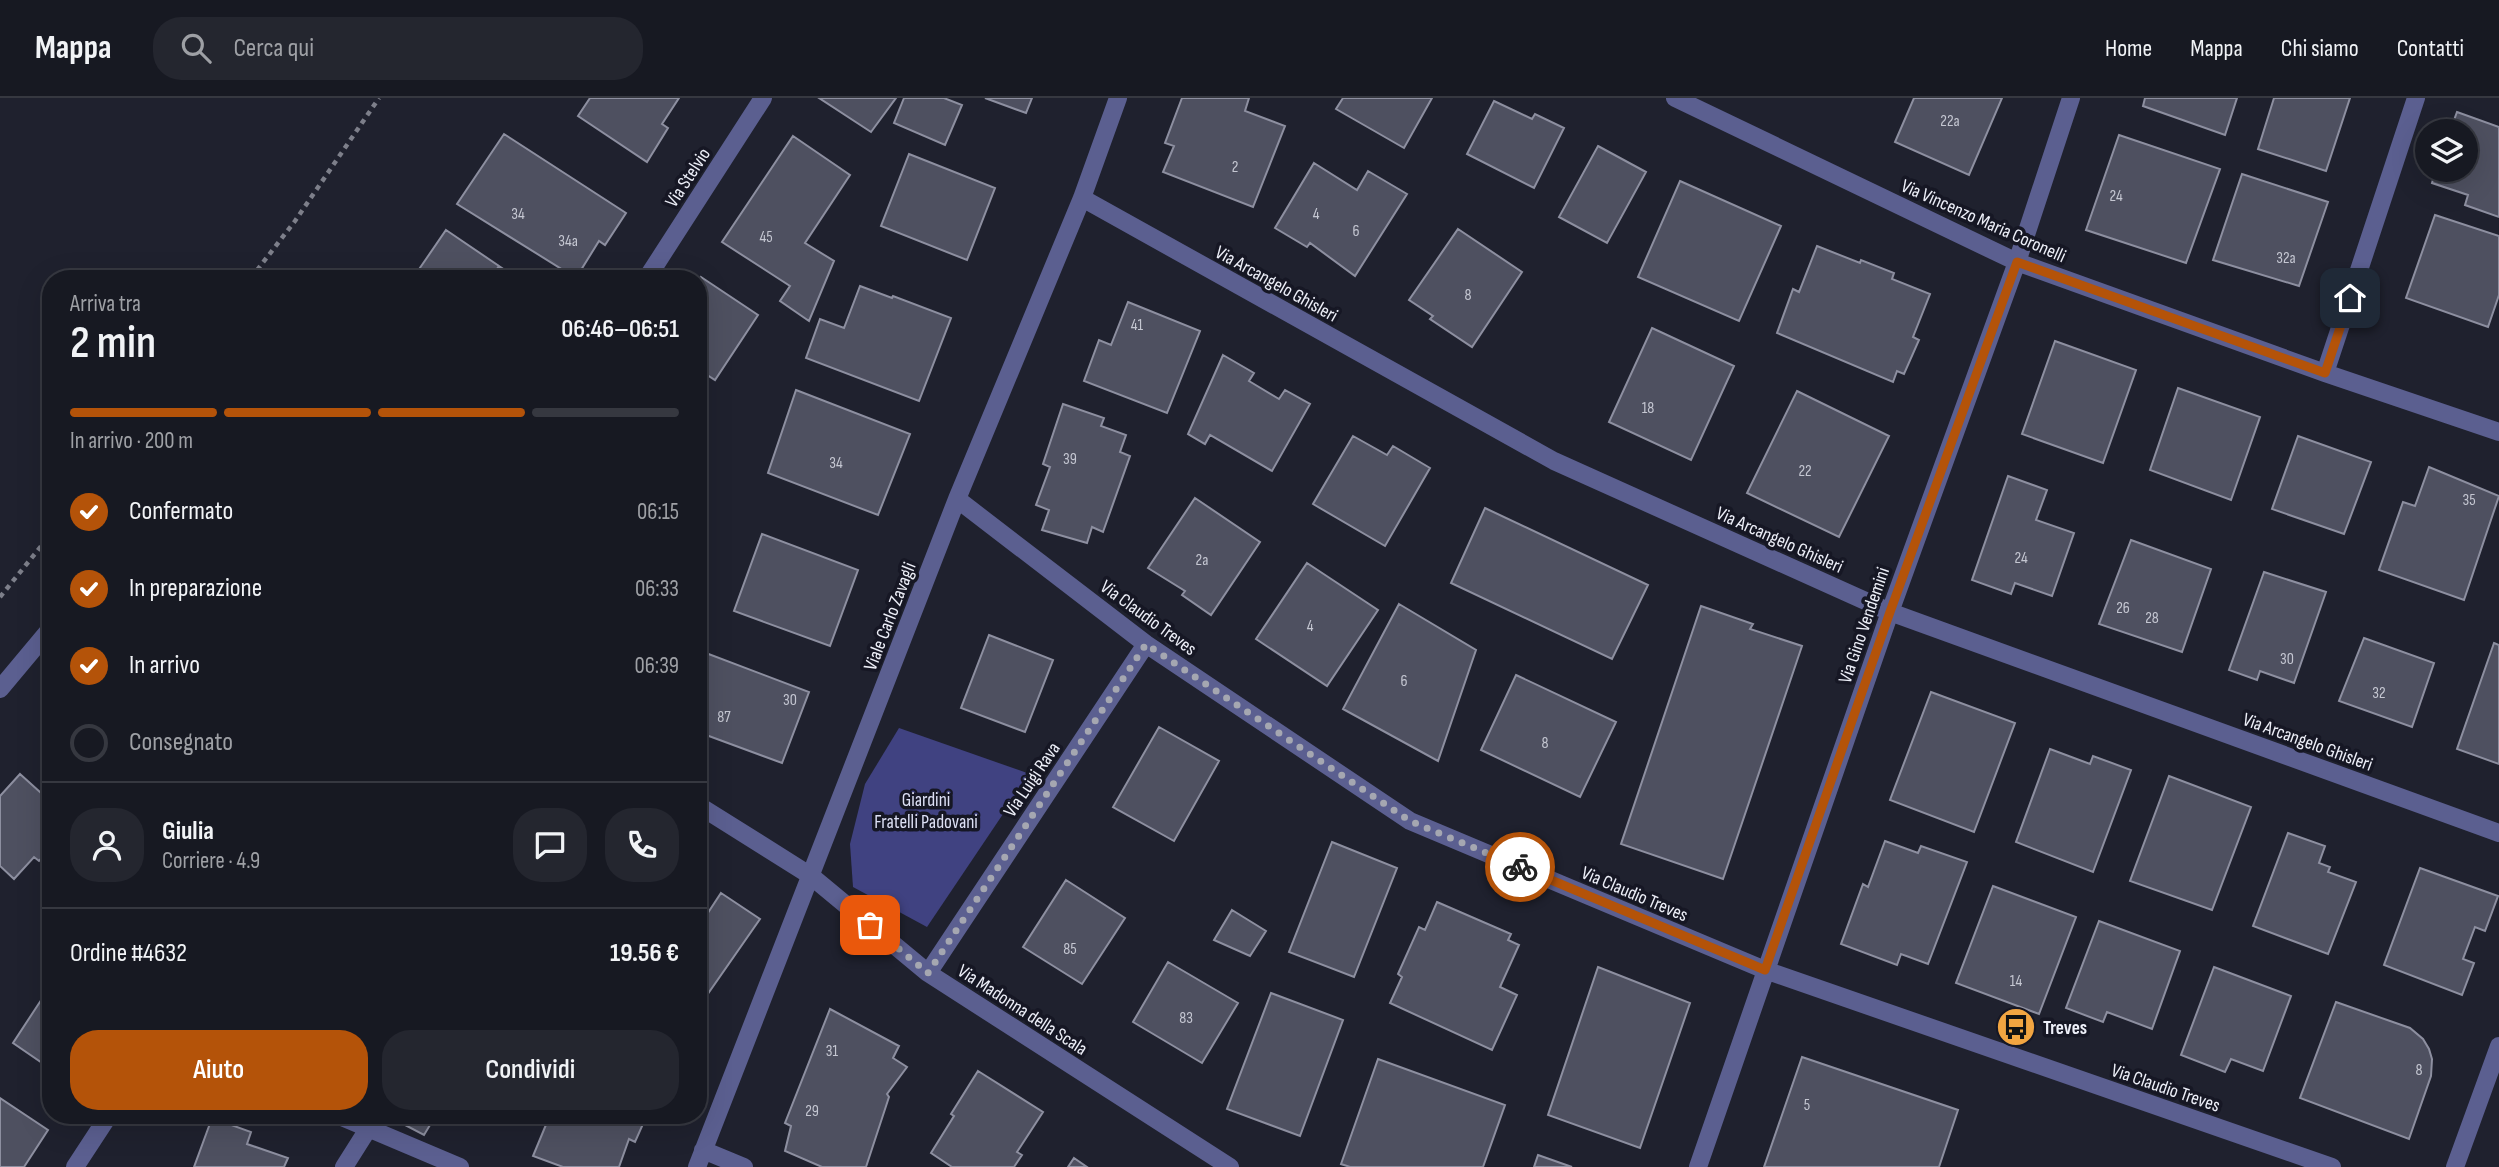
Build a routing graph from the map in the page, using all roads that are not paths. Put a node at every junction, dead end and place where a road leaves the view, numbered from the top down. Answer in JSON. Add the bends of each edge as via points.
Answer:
{"nodes":[{"id":1,"x":763,"y":98,"type":"edge"},
{"id":2,"x":1118,"y":98,"type":"edge"},
{"id":3,"x":1675,"y":98,"type":"edge"},
{"id":4,"x":2071,"y":98,"type":"edge"},
{"id":5,"x":2416,"y":98,"type":"edge"},
{"id":6,"x":1082,"y":198,"type":"junction"},
{"id":7,"x":2017,"y":262,"type":"junction"},
{"id":8,"x":652,"y":270,"type":"edge"},
{"id":9,"x":2325,"y":373,"type":"junction"},
{"id":10,"x":2499,"y":432,"type":"edge"},
{"id":11,"x":957,"y":499,"type":"junction"},
{"id":12,"x":1890,"y":612,"type":"junction"},
{"id":13,"x":42,"y":639,"type":"edge"},
{"id":14,"x":1146,"y":644,"type":"junction"},
{"id":15,"x":0,"y":689,"type":"edge"},
{"id":16,"x":707,"y":811,"type":"edge"},
{"id":17,"x":2499,"y":833,"type":"edge"},
{"id":18,"x":811,"y":876,"type":"junction"},
{"id":19,"x":1765,"y":970,"type":"junction"},
{"id":20,"x":928,"y":973,"type":"junction"},
{"id":21,"x":2499,"y":1045,"type":"edge"},
{"id":22,"x":103,"y":1124,"type":"edge"},
{"id":23,"x":357,"y":1124,"type":"edge"},
{"id":24,"x":368,"y":1129,"type":"junction"},
{"id":25,"x":700,"y":1158,"type":"edge"},
{"id":26,"x":75,"y":1167,"type":"edge"},
{"id":27,"x":344,"y":1167,"type":"edge"},
{"id":28,"x":460,"y":1167,"type":"edge"},
{"id":29,"x":744,"y":1167,"type":"edge"},
{"id":30,"x":1230,"y":1167,"type":"edge"},
{"id":31,"x":1698,"y":1167,"type":"edge"},
{"id":32,"x":2332,"y":1167,"type":"edge"},
{"id":33,"x":2455,"y":1167,"type":"edge"}],
"edges":[{"from":1,"to":8,"type":"street","name":"Via Stelvio"},
{"from":2,"to":6,"type":"street","name":"Viale Carlo Zavagli"},
{"from":3,"to":7,"type":"street","name":"Via Vincenzo Maria Coronelli"},
{"from":4,"to":7,"type":"street","name":"Via Gino Vendemini"},
{"from":5,"to":9,"type":"street"},
{"from":6,"to":11,"type":"street","name":"Viale Carlo Zavagli"},
{"from":6,"to":12,"type":"street","name":"Via Arcangelo Ghisleri","via":[[1554,461]]},
{"from":7,"to":9,"type":"street","name":"Via Vincenzo Maria Coronelli"},
{"from":7,"to":12,"type":"street","name":"Via Gino Vendemini"},
{"from":9,"to":10,"type":"street","name":"Via Vincenzo Maria Coronelli"},
{"from":11,"to":14,"type":"street","name":"Via Claudio Treves"},
{"from":11,"to":18,"type":"street","name":"Viale Carlo Zavagli"},
{"from":12,"to":17,"type":"street","name":"Via Arcangelo Ghisleri"},
{"from":12,"to":19,"type":"street","name":"Via Gino Vendemini"},
{"from":13,"to":15,"type":"street"},
{"from":14,"to":19,"type":"street","name":"Via Claudio Treves","via":[[1410,821]]},
{"from":14,"to":20,"type":"street","name":"Via Luigi Rava"},
{"from":16,"to":18,"type":"street","name":"Via Madonna della Scala"},
{"from":18,"to":20,"type":"street","name":"Via Madonna della Scala"},
{"from":18,"to":25,"type":"street","name":"Viale Carlo Zavagli"},
{"from":19,"to":31,"type":"street","name":"Via Gino Vendemini"},
{"from":19,"to":32,"type":"street","name":"Via Claudio Treves"},
{"from":20,"to":30,"type":"street","name":"Via Madonna della Scala"},
{"from":21,"to":33,"type":"street"},
{"from":22,"to":26,"type":"street"},
{"from":23,"to":24,"type":"street"},
{"from":24,"to":27,"type":"street"},
{"from":24,"to":28,"type":"street"},
{"from":25,"to":29,"type":"street","name":"Viale Carlo Zavagli"}]}
